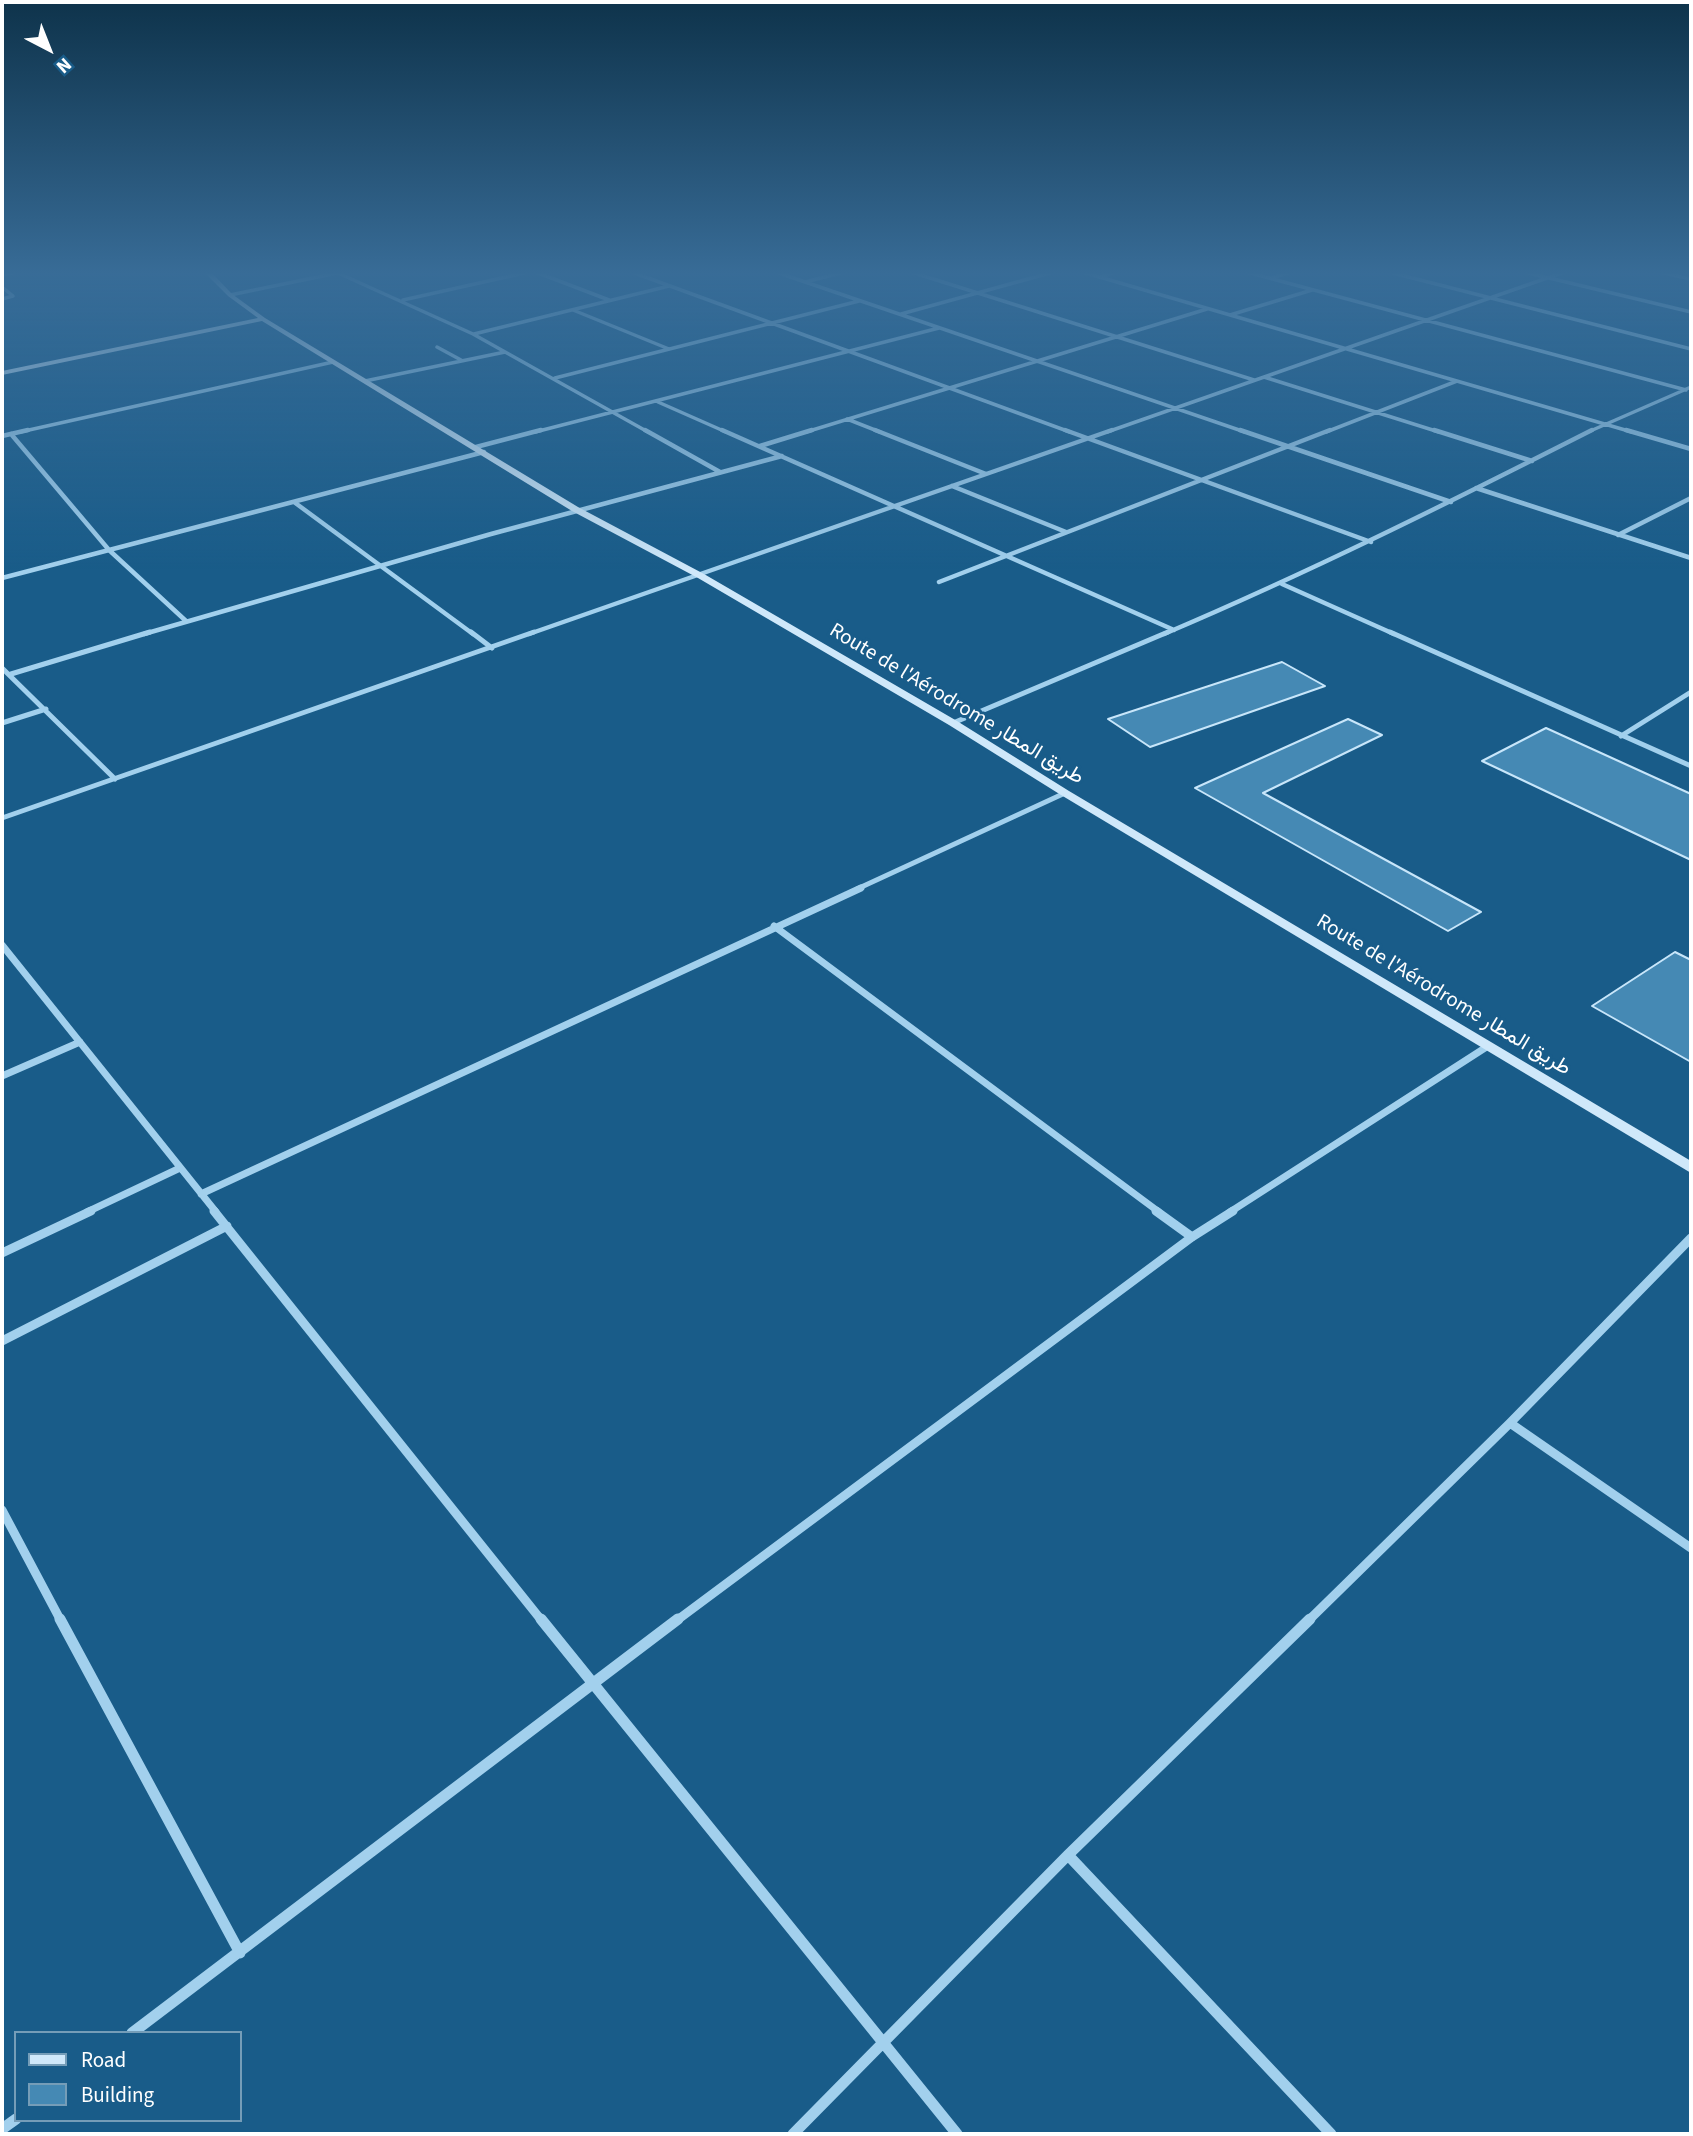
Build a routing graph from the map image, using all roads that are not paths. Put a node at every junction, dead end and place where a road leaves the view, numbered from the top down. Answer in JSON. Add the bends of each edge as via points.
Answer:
{"nodes":[{"id":1,"x":294,"y":371,"type":"edge"},
{"id":2,"x":348,"y":371,"type":"edge"},
{"id":3,"x":412,"y":371,"type":"edge"},
{"id":4,"x":539,"y":371,"type":"edge"},
{"id":5,"x":586,"y":371,"type":"edge"},
{"id":6,"x":776,"y":371,"type":"edge"},
{"id":7,"x":899,"y":371,"type":"edge"},
{"id":8,"x":1005,"y":371,"type":"edge"},
{"id":9,"x":1066,"y":371,"type":"edge"},
{"id":10,"x":1223,"y":371,"type":"edge"},
{"id":11,"x":1282,"y":371,"type":"edge"},
{"id":12,"x":1421,"y":371,"type":"edge"},
{"id":13,"x":1619,"y":371,"type":"edge"},
{"id":14,"x":1264,"y":377,"type":"junction"},
{"id":15,"x":554,"y":379,"type":"junction"},
{"id":16,"x":1255,"y":380,"type":"junction"},
{"id":17,"x":365,"y":381,"type":"junction"},
{"id":18,"x":1457,"y":381,"type":"junction"},
{"id":19,"x":948,"y":388,"type":"junction"},
{"id":20,"x":1689,"y":389,"type":"edge"},
{"id":21,"x":658,"y":402,"type":"junction"},
{"id":22,"x":1176,"y":408,"type":"junction"},
{"id":23,"x":1377,"y":412,"type":"junction"},
{"id":24,"x":615,"y":413,"type":"junction"},
{"id":25,"x":846,"y":419,"type":"junction"},
{"id":26,"x":1604,"y":424,"type":"junction"},
{"id":27,"x":11,"y":434,"type":"junction"},
{"id":28,"x":2,"y":436,"type":"edge"},
{"id":29,"x":1088,"y":439,"type":"junction"},
{"id":30,"x":759,"y":446,"type":"junction"},
{"id":31,"x":1287,"y":446,"type":"junction"},
{"id":32,"x":1691,"y":449,"type":"edge"},
{"id":33,"x":480,"y":450,"type":"junction"},
{"id":34,"x":782,"y":456,"type":"junction"},
{"id":35,"x":1533,"y":461,"type":"junction"},
{"id":36,"x":720,"y":472,"type":"junction"},
{"id":37,"x":986,"y":474,"type":"junction"},
{"id":38,"x":1200,"y":480,"type":"junction"},
{"id":39,"x":951,"y":486,"type":"junction"},
{"id":40,"x":1476,"y":488,"type":"junction"},
{"id":41,"x":1691,"y":498,"type":"edge"},
{"id":42,"x":294,"y":502,"type":"junction"},
{"id":43,"x":1451,"y":502,"type":"junction"},
{"id":44,"x":895,"y":506,"type":"junction"},
{"id":45,"x":575,"y":509,"type":"junction"},
{"id":46,"x":1066,"y":532,"type":"junction"},
{"id":47,"x":1618,"y":535,"type":"junction"},
{"id":48,"x":1371,"y":542,"type":"junction"},
{"id":49,"x":109,"y":550,"type":"junction"},
{"id":50,"x":1006,"y":556,"type":"junction"},
{"id":51,"x":1691,"y":558,"type":"edge"},
{"id":52,"x":377,"y":566,"type":"junction"},
{"id":53,"x":701,"y":576,"type":"junction"},
{"id":54,"x":2,"y":579,"type":"edge"},
{"id":55,"x":939,"y":582,"type":"dead end"},
{"id":56,"x":1282,"y":584,"type":"junction"},
{"id":57,"x":186,"y":621,"type":"junction"},
{"id":58,"x":1174,"y":630,"type":"junction"},
{"id":59,"x":492,"y":648,"type":"junction"},
{"id":60,"x":2,"y":668,"type":"edge"},
{"id":61,"x":11,"y":674,"type":"junction"},
{"id":62,"x":1691,"y":692,"type":"edge"},
{"id":63,"x":46,"y":709,"type":"junction"},
{"id":64,"x":2,"y":723,"type":"edge"},
{"id":65,"x":953,"y":723,"type":"junction"},
{"id":66,"x":1621,"y":736,"type":"junction"},
{"id":67,"x":1691,"y":766,"type":"edge"},
{"id":68,"x":115,"y":779,"type":"junction"},
{"id":69,"x":1065,"y":793,"type":"junction"},
{"id":70,"x":2,"y":818,"type":"edge"},
{"id":71,"x":774,"y":926,"type":"junction"},
{"id":72,"x":2,"y":945,"type":"edge"},
{"id":73,"x":80,"y":1042,"type":"junction"},
{"id":74,"x":1489,"y":1046,"type":"junction"},
{"id":75,"x":2,"y":1076,"type":"edge"},
{"id":76,"x":180,"y":1168,"type":"junction"},
{"id":77,"x":1691,"y":1168,"type":"edge"},
{"id":78,"x":201,"y":1194,"type":"junction"},
{"id":79,"x":227,"y":1226,"type":"junction"},
{"id":80,"x":1192,"y":1237,"type":"junction"},
{"id":81,"x":1691,"y":1238,"type":"edge"},
{"id":82,"x":2,"y":1253,"type":"edge"},
{"id":83,"x":2,"y":1341,"type":"edge"},
{"id":84,"x":1510,"y":1423,"type":"junction"},
{"id":85,"x":2,"y":1510,"type":"edge"},
{"id":86,"x":1691,"y":1548,"type":"edge"},
{"id":87,"x":592,"y":1683,"type":"junction"},
{"id":88,"x":1068,"y":1855,"type":"junction"},
{"id":89,"x":240,"y":1953,"type":"junction"},
{"id":90,"x":135,"y":2031,"type":"edge"},
{"id":91,"x":884,"y":2043,"type":"junction"},
{"id":92,"x":793,"y":2134,"type":"edge"},
{"id":93,"x":957,"y":2134,"type":"edge"},
{"id":94,"x":1331,"y":2134,"type":"edge"}],
"edges":[{"from":1,"to":27,"type":"street"},
{"from":2,"to":17,"type":"street","name":"Route de l'Aérodrome طريق المطار"},
{"from":3,"to":17,"type":"street"},
{"from":4,"to":15,"type":"street"},
{"from":5,"to":15,"type":"street"},
{"from":6,"to":21,"type":"street"},
{"from":7,"to":19,"type":"street"},
{"from":8,"to":19,"type":"street"},
{"from":9,"to":22,"type":"street"},
{"from":10,"to":16,"type":"street"},
{"from":11,"to":14,"type":"street"},
{"from":12,"to":18,"type":"street"},
{"from":13,"to":20,"type":"street"},
{"from":14,"to":16,"type":"street"},
{"from":14,"to":23,"type":"street"},
{"from":15,"to":24,"type":"street"},
{"from":16,"to":22,"type":"street"},
{"from":17,"to":33,"type":"street","name":"Route de l'Aérodrome طريق المطار"},
{"from":18,"to":23,"type":"street"},
{"from":18,"to":26,"type":"street"},
{"from":19,"to":25,"type":"street"},
{"from":19,"to":29,"type":"street"},
{"from":20,"to":26,"type":"street"},
{"from":21,"to":24,"type":"street"},
{"from":21,"to":30,"type":"street"},
{"from":22,"to":29,"type":"street"},
{"from":22,"to":31,"type":"street"},
{"from":23,"to":31,"type":"street"},
{"from":23,"to":35,"type":"street"},
{"from":24,"to":33,"type":"street"},
{"from":24,"to":36,"type":"street"},
{"from":25,"to":30,"type":"street"},
{"from":25,"to":37,"type":"street"},
{"from":26,"to":32,"type":"street"},
{"from":26,"to":35,"type":"street"},
{"from":27,"to":28,"type":"street"},
{"from":27,"to":49,"type":"street"},
{"from":29,"to":37,"type":"street"},
{"from":29,"to":38,"type":"street"},
{"from":30,"to":34,"type":"street"},
{"from":31,"to":38,"type":"street"},
{"from":31,"to":43,"type":"street"},
{"from":33,"to":42,"type":"street"},
{"from":33,"to":45,"type":"street","name":"Route de l'Aérodrome طريق المطار"},
{"from":34,"to":36,"type":"street"},
{"from":34,"to":44,"type":"street"},
{"from":35,"to":40,"type":"street"},
{"from":36,"to":45,"type":"street"},
{"from":37,"to":39,"type":"street"},
{"from":38,"to":46,"type":"street"},
{"from":38,"to":48,"type":"street"},
{"from":39,"to":44,"type":"street"},
{"from":39,"to":46,"type":"street"},
{"from":40,"to":43,"type":"street"},
{"from":40,"to":47,"type":"street"},
{"from":41,"to":47,"type":"street"},
{"from":42,"to":49,"type":"street"},
{"from":42,"to":52,"type":"street"},
{"from":43,"to":48,"type":"street"},
{"from":44,"to":50,"type":"street"},
{"from":44,"to":53,"type":"street"},
{"from":45,"to":52,"type":"street"},
{"from":45,"to":53,"type":"street","name":"Route de l'Aérodrome طريق المطار"},
{"from":46,"to":50,"type":"street"},
{"from":47,"to":51,"type":"street"},
{"from":48,"to":56,"type":"street"},
{"from":49,"to":54,"type":"street"},
{"from":49,"to":57,"type":"street"},
{"from":50,"to":55,"type":"street"},
{"from":50,"to":58,"type":"street"},
{"from":52,"to":57,"type":"street"},
{"from":52,"to":59,"type":"street"},
{"from":53,"to":59,"type":"street"},
{"from":53,"to":65,"type":"street","name":"Route de l'Aérodrome طريق المطار"},
{"from":56,"to":58,"type":"street"},
{"from":56,"to":66,"type":"street"},
{"from":57,"to":61,"type":"street"},
{"from":58,"to":65,"type":"street"},
{"from":59,"to":68,"type":"street"},
{"from":60,"to":61,"type":"street"},
{"from":61,"to":63,"type":"street"},
{"from":62,"to":66,"type":"street"},
{"from":63,"to":64,"type":"street"},
{"from":63,"to":68,"type":"street"},
{"from":65,"to":69,"type":"street","name":"Route de l'Aérodrome طريق المطار"},
{"from":66,"to":67,"type":"street"},
{"from":68,"to":70,"type":"street"},
{"from":69,"to":71,"type":"street"},
{"from":69,"to":74,"type":"street","name":"Route de l'Aérodrome طريق المطار"},
{"from":71,"to":78,"type":"street"},
{"from":71,"to":80,"type":"street"},
{"from":72,"to":73,"type":"street"},
{"from":73,"to":75,"type":"street"},
{"from":73,"to":76,"type":"street"},
{"from":74,"to":77,"type":"street","name":"Route de l'Aérodrome طريق المطار"},
{"from":74,"to":80,"type":"street"},
{"from":76,"to":78,"type":"street"},
{"from":76,"to":82,"type":"street"},
{"from":78,"to":79,"type":"street"},
{"from":79,"to":83,"type":"street"},
{"from":79,"to":87,"type":"street"},
{"from":80,"to":87,"type":"street"},
{"from":81,"to":84,"type":"street"},
{"from":84,"to":86,"type":"street"},
{"from":84,"to":88,"type":"street"},
{"from":85,"to":89,"type":"street"},
{"from":87,"to":89,"type":"street"},
{"from":87,"to":91,"type":"street"},
{"from":88,"to":91,"type":"street"},
{"from":88,"to":94,"type":"street"},
{"from":89,"to":90,"type":"street"},
{"from":91,"to":92,"type":"street"},
{"from":91,"to":93,"type":"street"}]}
